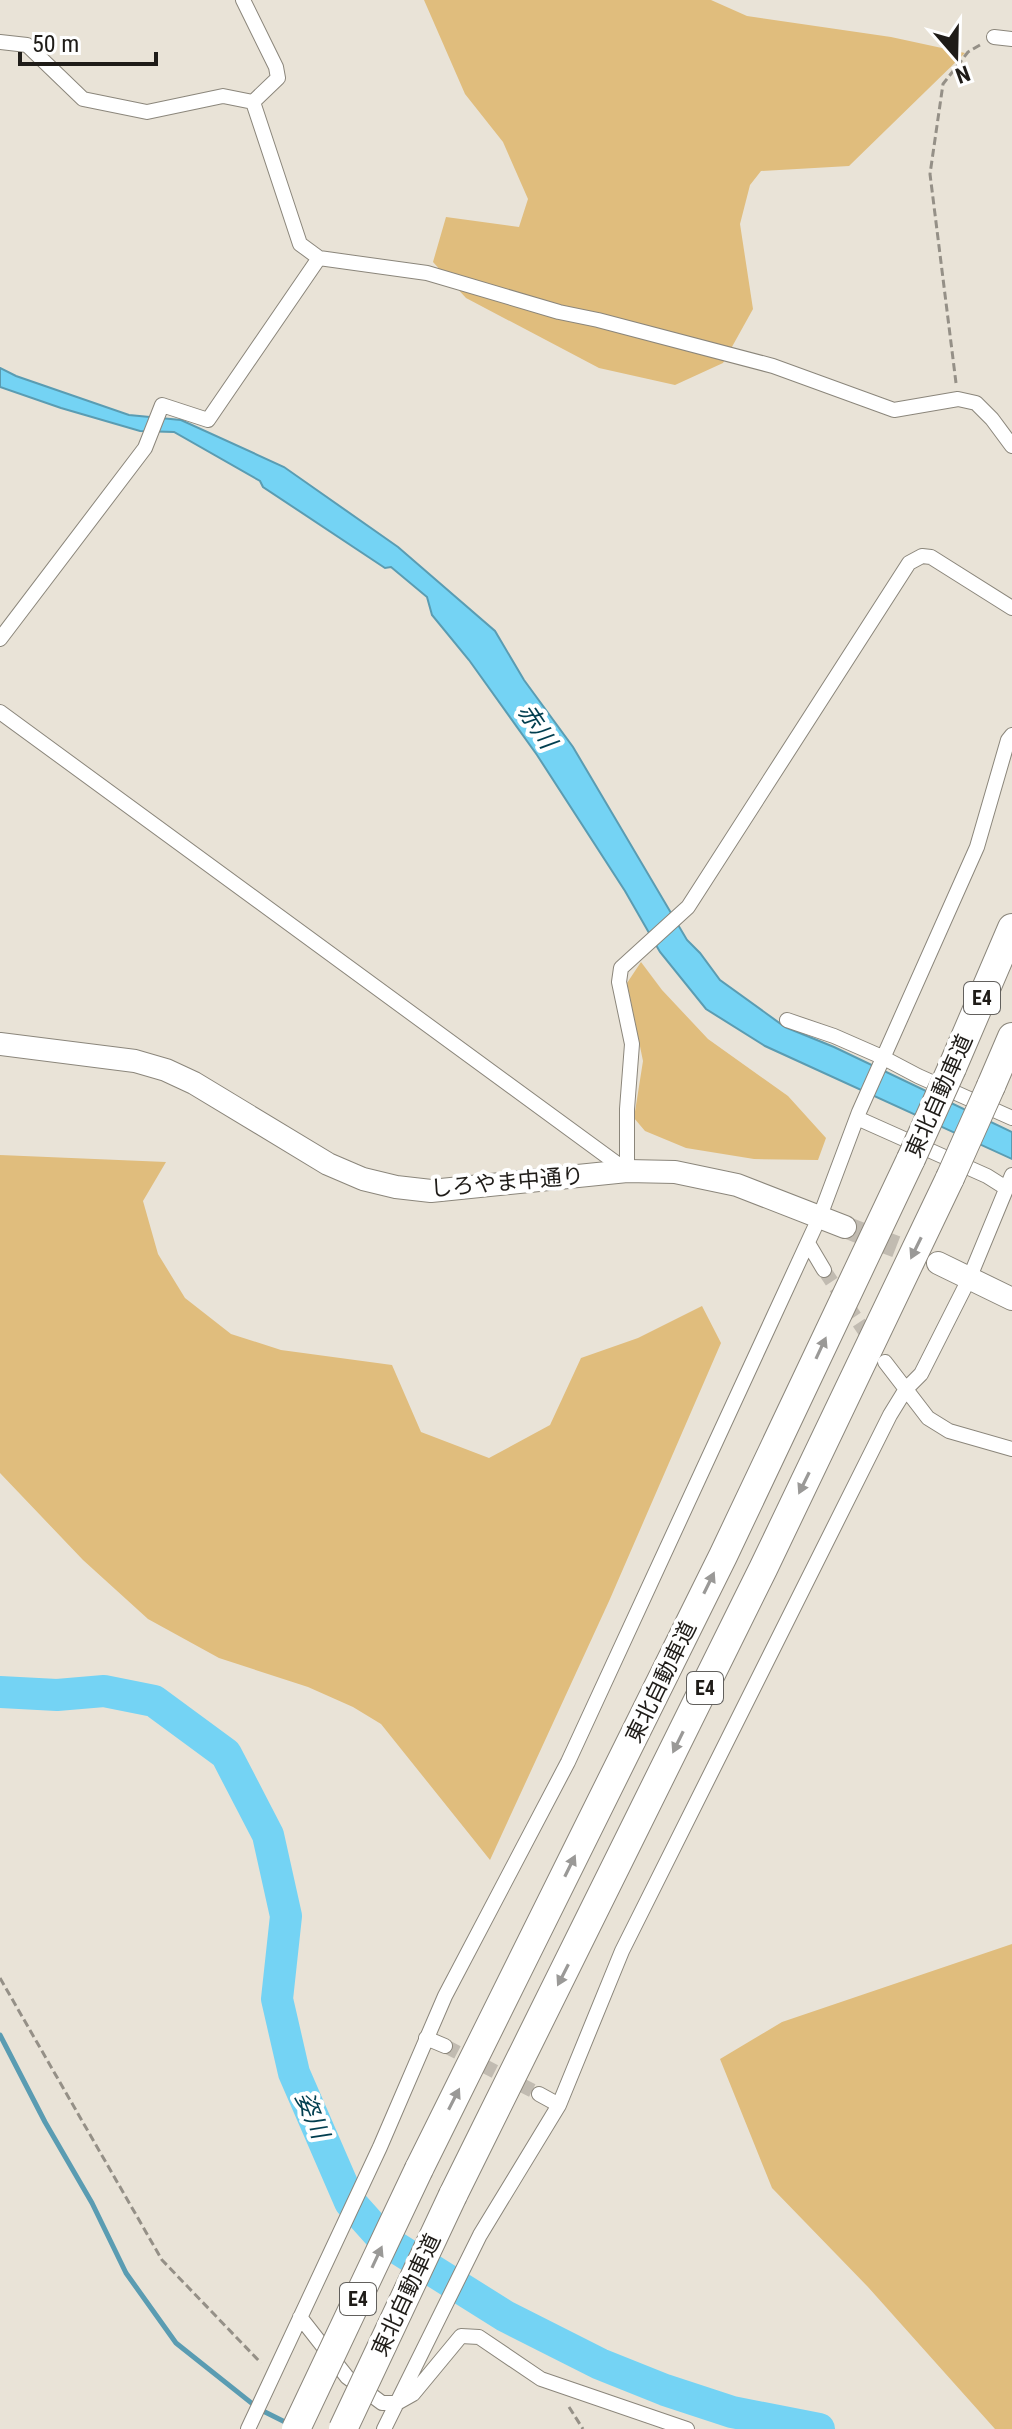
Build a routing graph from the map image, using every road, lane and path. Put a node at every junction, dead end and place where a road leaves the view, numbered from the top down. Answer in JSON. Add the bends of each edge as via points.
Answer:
{"nodes":[{"id":1,"x":243,"y":0,"type":"edge"},
{"id":2,"x":994,"y":37,"type":"joint"},
{"id":3,"x":1012,"y":39,"type":"edge"},
{"id":4,"x":0,"y":42,"type":"edge"},
{"id":5,"x":253,"y":102,"type":"junction"},
{"id":6,"x":319,"y":258,"type":"junction"},
{"id":7,"x":958,"y":399,"type":"junction"},
{"id":8,"x":1012,"y":446,"type":"edge"},
{"id":9,"x":1012,"y":608,"type":"edge"},
{"id":10,"x":0,"y":639,"type":"edge"},
{"id":11,"x":0,"y":712,"type":"edge"},
{"id":12,"x":1012,"y":735,"type":"edge"},
{"id":13,"x":1012,"y":928,"type":"edge"},
{"id":14,"x":787,"y":1020,"type":"dead end"},
{"id":15,"x":1012,"y":1037,"type":"edge"},
{"id":16,"x":0,"y":1044,"type":"edge"},
{"id":17,"x":881,"y":1060,"type":"junction"},
{"id":18,"x":858,"y":1115,"type":"junction"},
{"id":19,"x":1012,"y":1118,"type":"edge"},
{"id":20,"x":627,"y":1171,"type":"junction"},
{"id":21,"x":1009,"y":1182,"type":"edge"},
{"id":22,"x":820,"y":1216,"type":"junction"},
{"id":23,"x":845,"y":1227,"type":"tunnel mouth"},
{"id":24,"x":808,"y":1243,"type":"junction"},
{"id":25,"x":938,"y":1263,"type":"tunnel mouth"},
{"id":26,"x":824,"y":1270,"type":"tunnel mouth"},
{"id":27,"x":969,"y":1279,"type":"junction"},
{"id":28,"x":1012,"y":1299,"type":"edge"},
{"id":29,"x":885,"y":1362,"type":"tunnel mouth"},
{"id":30,"x":906,"y":1389,"type":"junction"},
{"id":31,"x":1012,"y":1449,"type":"edge"},
{"id":32,"x":0,"y":1978,"type":"edge"},
{"id":33,"x":426,"y":2038,"type":"junction"},
{"id":34,"x":445,"y":2046,"type":"tunnel mouth"},
{"id":35,"x":539,"y":2094,"type":"tunnel mouth"},
{"id":36,"x":559,"y":2105,"type":"junction"},
{"id":37,"x":300,"y":2317,"type":"junction"},
{"id":38,"x":270,"y":2379,"type":"junction"},
{"id":39,"x":397,"y":2403,"type":"junction"},
{"id":40,"x":250,"y":2424,"type":"edge"},
{"id":41,"x":296,"y":2429,"type":"edge"},
{"id":42,"x":343,"y":2429,"type":"edge"},
{"id":43,"x":384,"y":2429,"type":"edge"},
{"id":44,"x":687,"y":2429,"type":"edge"}],
"edges":[{"from":1,"to":5,"type":"street","via":[[278,78]]},
{"from":2,"to":3,"type":"street"},
{"from":2,"to":7,"type":"path","via":[[968,52],[943,84],[930,174]]},
{"from":4,"to":5,"type":"street","via":[[27,45],[83,99],[147,112],[223,96]]},
{"from":5,"to":6,"type":"street","via":[[300,244]]},
{"from":6,"to":7,"type":"street","via":[[427,273],[773,366],[894,410]]},
{"from":6,"to":10,"type":"street","via":[[208,420],[162,405],[145,448]]},
{"from":7,"to":8,"type":"street","via":[[976,403]]},
{"from":9,"to":20,"type":"street","via":[[931,557],[909,563],[688,907],[621,968],[632,1044]]},
{"from":11,"to":20,"type":"street"},
{"from":12,"to":17,"type":"street","via":[[977,847]]},
{"from":41,"to":13,"type":"highway","name":"東北自動車道","number":"E4","one_way":true,"bridge":true,"via":[[723,1556],[911,1159]]},
{"from":14,"to":17,"type":"street"},
{"from":15,"to":42,"type":"highway","name":"東北自動車道","number":"E4","one_way":true,"bridge":true,"via":[[742,1611]]},
{"from":16,"to":20,"type":"street","name":"しろやま中通り","via":[[135,1061],[166,1070],[328,1164],[396,1187],[431,1191]]},
{"from":17,"to":18,"type":"street"},
{"from":17,"to":19,"type":"street"},
{"from":18,"to":21,"type":"street"},
{"from":18,"to":22,"type":"street"},
{"from":20,"to":22,"type":"street","name":"しろやま中通り","via":[[710,1178]]},
{"from":21,"to":27,"type":"street"},
{"from":22,"to":23,"type":"street","name":"しろやま中通り"},
{"from":22,"to":24,"type":"street"},
{"from":24,"to":26,"type":"street"},
{"from":24,"to":33,"type":"street","via":[[568,1762]]},
{"from":25,"to":27,"type":"street"},
{"from":27,"to":28,"type":"street"},
{"from":27,"to":30,"type":"street","via":[[921,1374]]},
{"from":29,"to":30,"type":"street"},
{"from":30,"to":31,"type":"street","via":[[928,1418],[949,1431]]},
{"from":30,"to":36,"type":"street","via":[[622,1951]]},
{"from":32,"to":38,"type":"path","via":[[162,2260]]},
{"from":33,"to":34,"type":"street"},
{"from":33,"to":37,"type":"street"},
{"from":35,"to":36,"type":"street"},
{"from":36,"to":39,"type":"street","via":[[480,2235]]},
{"from":37,"to":38,"type":"street"},
{"from":37,"to":39,"type":"street","via":[[347,2377],[382,2403]]},
{"from":38,"to":40,"type":"street"},
{"from":39,"to":43,"type":"street"},
{"from":39,"to":44,"type":"street","via":[[413,2394],[461,2336],[479,2337],[541,2379]]}]}
